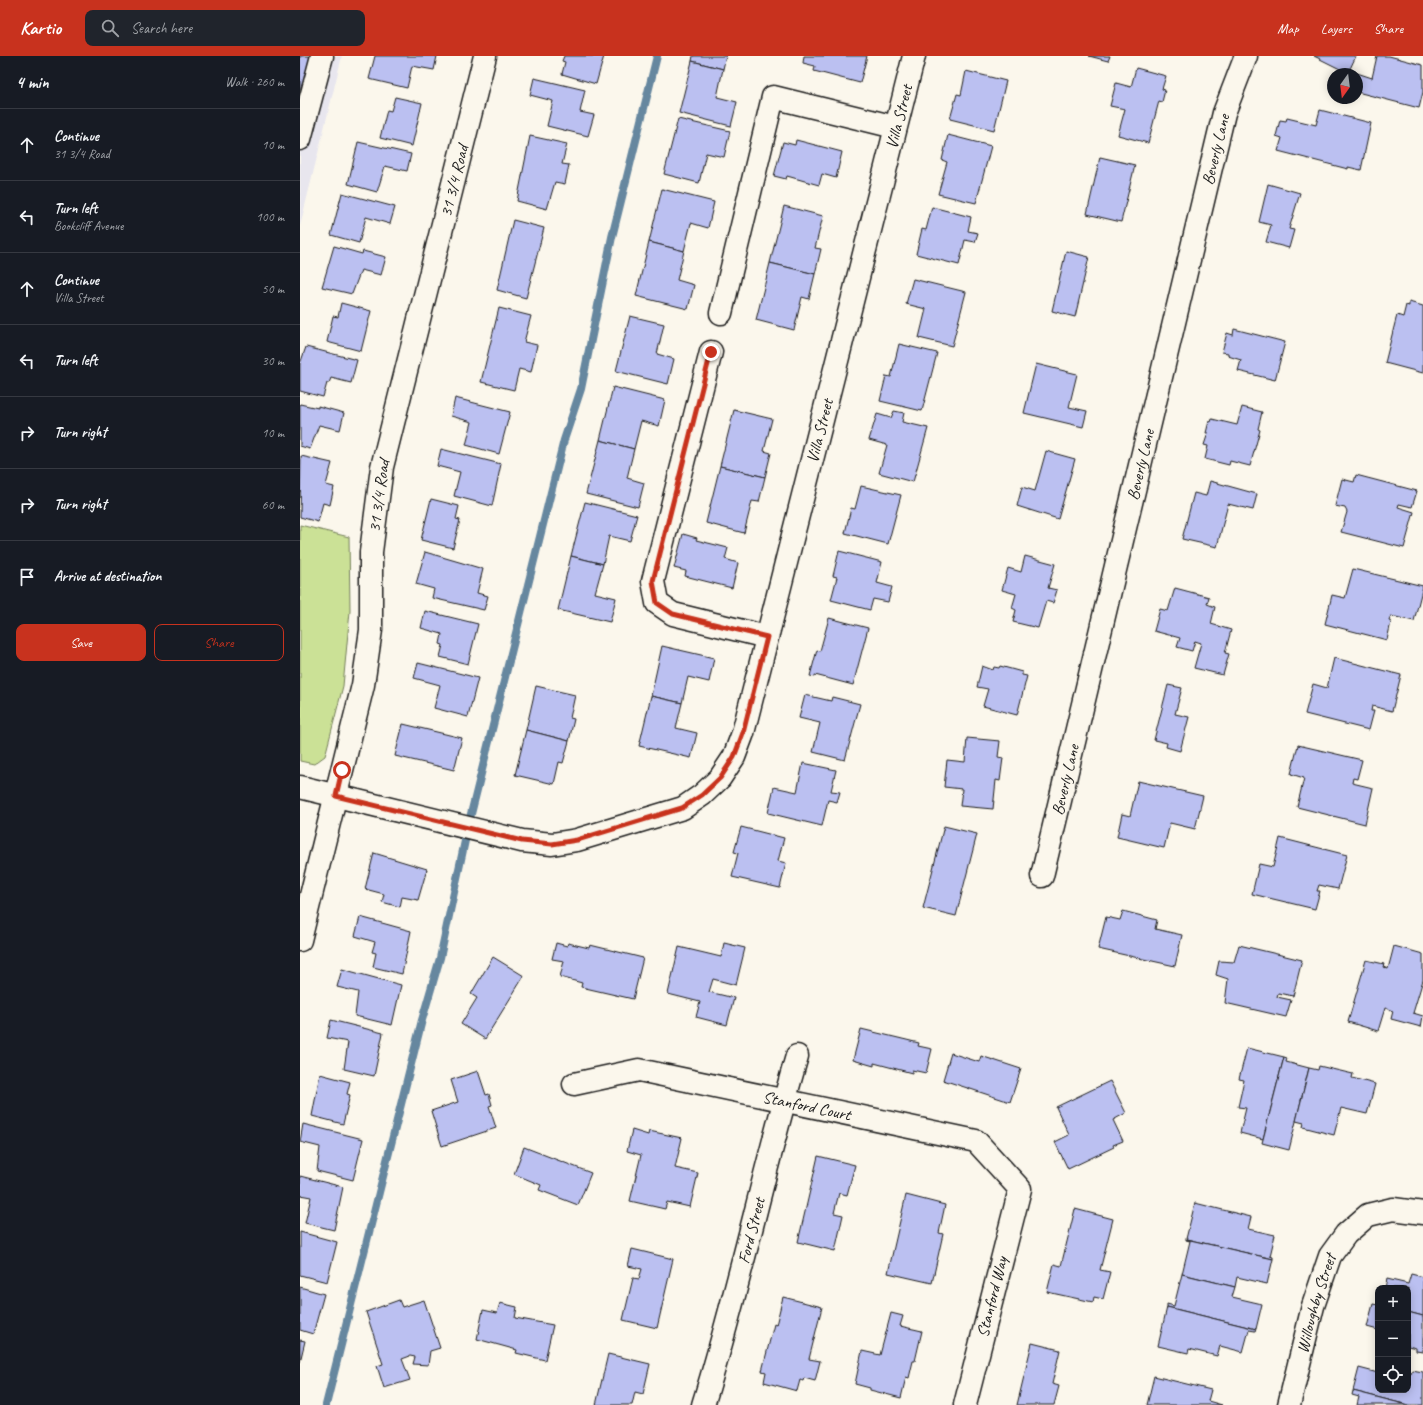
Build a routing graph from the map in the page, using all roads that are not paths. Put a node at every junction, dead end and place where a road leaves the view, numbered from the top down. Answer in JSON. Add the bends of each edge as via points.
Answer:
{"nodes":[{"id":1,"x":322,"y":56,"type":"edge"},
{"id":2,"x":485,"y":56,"type":"edge"},
{"id":3,"x":914,"y":56,"type":"edge"},
{"id":4,"x":1246,"y":56,"type":"edge"},
{"id":5,"x":895,"y":128,"type":"junction"},
{"id":6,"x":300,"y":139,"type":"edge"},
{"id":7,"x":721,"y":313,"type":"dead end"},
{"id":8,"x":711,"y":352,"type":"dead end"},
{"id":9,"x":767,"y":637,"type":"junction"},
{"id":10,"x":300,"y":786,"type":"edge"},
{"id":11,"x":336,"y":796,"type":"junction"},
{"id":12,"x":1042,"y":876,"type":"dead end"},
{"id":13,"x":300,"y":940,"type":"edge"},
{"id":14,"x":797,"y":1056,"type":"dead end"},
{"id":15,"x":574,"y":1084,"type":"dead end"},
{"id":16,"x":784,"y":1101,"type":"junction"},
{"id":17,"x":1020,"y":1189,"type":"joint"},
{"id":18,"x":1423,"y":1213,"type":"edge"},
{"id":19,"x":703,"y":1405,"type":"edge"},
{"id":20,"x":964,"y":1405,"type":"edge"},
{"id":21,"x":1289,"y":1405,"type":"edge"}],
"edges":[{"from":1,"to":6,"type":"street"},
{"from":2,"to":11,"type":"street","name":"31 3/4 Road","via":[[382,467],[371,552],[371,630],[364,684]]},
{"from":3,"to":5,"type":"street","name":"Villa Street"},
{"from":4,"to":12,"type":"street","name":"Beverly Lane","via":[[1224,113]]},
{"from":5,"to":7,"type":"street","via":[[773,97]]},
{"from":5,"to":9,"type":"street","name":"Villa Street"},
{"from":8,"to":9,"type":"street","via":[[653,581],[657,603],[673,614]]},
{"from":9,"to":11,"type":"street","name":"Villa Street","via":[[743,733],[734,757],[720,778],[702,795],[682,808],[577,840],[552,844],[522,841]]},
{"from":10,"to":11,"type":"street","name":"Villa Street"},
{"from":11,"to":13,"type":"street","name":"31 3/4 Road"},
{"from":14,"to":16,"type":"street","name":"Ford Street"},
{"from":15,"to":16,"type":"street","name":"Stanford Court","via":[[639,1070]]},
{"from":16,"to":17,"type":"street","name":"Stanford Court","via":[[976,1141]]},
{"from":16,"to":19,"type":"street","name":"Ford Street","via":[[721,1348]]},
{"from":17,"to":20,"type":"street","name":"Stanford Way"},
{"from":18,"to":21,"type":"street","name":"Willoughby Street","via":[[1393,1210],[1368,1215],[1346,1234],[1330,1256],[1313,1306]]}]}
